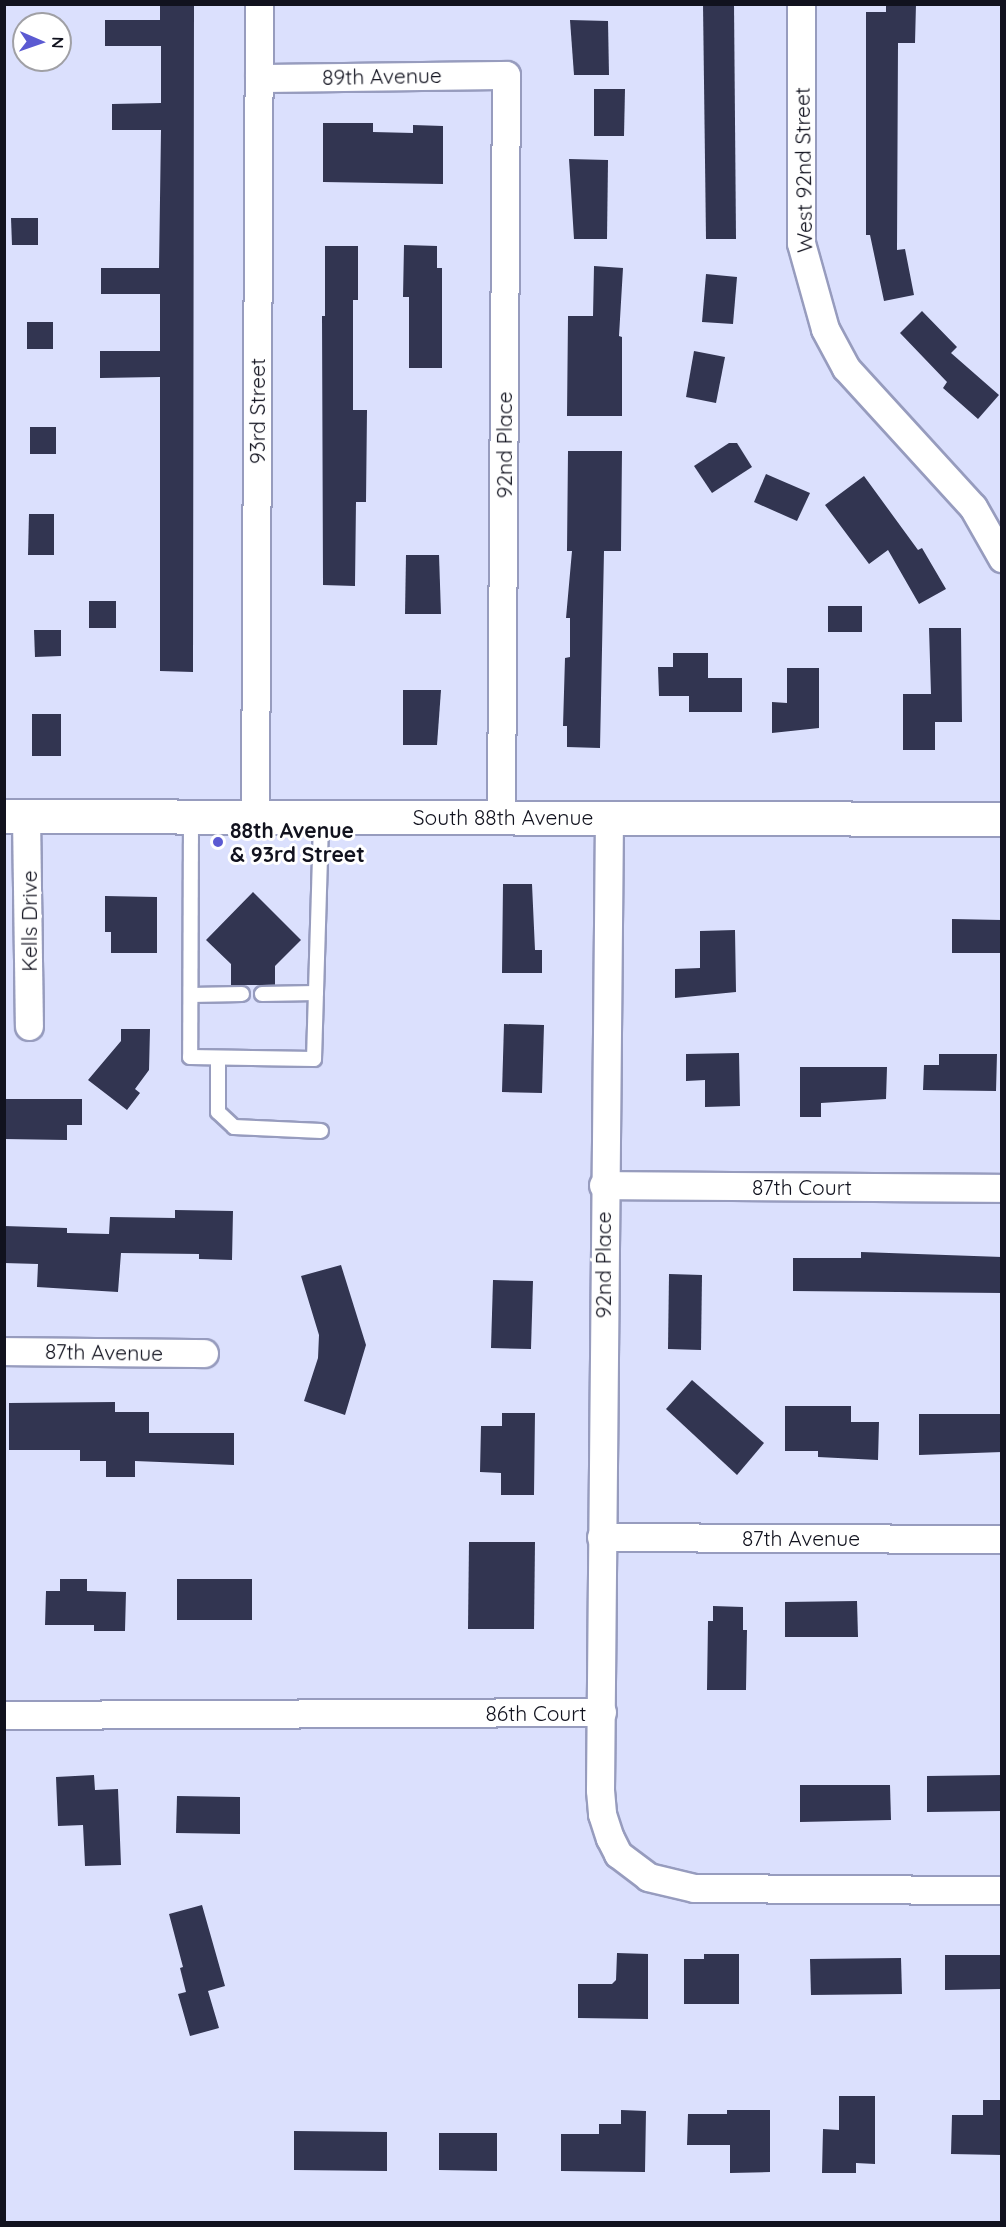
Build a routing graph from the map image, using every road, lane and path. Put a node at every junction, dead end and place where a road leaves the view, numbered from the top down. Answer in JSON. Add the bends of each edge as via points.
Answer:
{"nodes":[{"id":1,"x":259,"y":4,"type":"edge"},
{"id":2,"x":801,"y":4,"type":"edge"},
{"id":3,"x":506,"y":75,"type":"joint"},
{"id":4,"x":259,"y":78,"type":"junction"},
{"id":5,"x":1000,"y":547,"type":"edge"},
{"id":6,"x":15,"y":816,"type":"edge"},
{"id":7,"x":501,"y":816,"type":"junction"},
{"id":8,"x":191,"y":817,"type":"junction"},
{"id":9,"x":255,"y":817,"type":"junction"},
{"id":10,"x":321,"y":817,"type":"junction"},
{"id":11,"x":609,"y":817,"type":"junction"},
{"id":12,"x":1002,"y":819,"type":"edge"},
{"id":13,"x":316,"y":993,"type":"junction"},
{"id":14,"x":242,"y":994,"type":"dead end"},
{"id":15,"x":262,"y":994,"type":"dead end"},
{"id":16,"x":191,"y":995,"type":"junction"},
{"id":17,"x":29,"y":1026,"type":"dead end"},
{"id":18,"x":218,"y":1058,"type":"junction"},
{"id":19,"x":321,"y":1131,"type":"dead end"},
{"id":20,"x":603,"y":1185,"type":"junction"},
{"id":21,"x":1002,"y":1188,"type":"edge"},
{"id":22,"x":4,"y":1351,"type":"edge"},
{"id":23,"x":204,"y":1353,"type":"dead end"},
{"id":24,"x":602,"y":1537,"type":"junction"},
{"id":25,"x":1002,"y":1539,"type":"edge"},
{"id":26,"x":602,"y":1712,"type":"junction"},
{"id":27,"x":4,"y":1715,"type":"edge"},
{"id":28,"x":1002,"y":1890,"type":"edge"}],
"edges":[{"from":1,"to":4,"type":"street","name":"93rd Street"},
{"from":2,"to":5,"type":"street","name":"West 92nd Street","via":[[801,243],[825,328],[846,368],[973,507]]},
{"from":3,"to":4,"type":"street","name":"89th Avenue"},
{"from":3,"to":7,"type":"street","name":"92nd Place"},
{"from":4,"to":9,"type":"street","name":"93rd Street"},
{"from":6,"to":8,"type":"street","name":"South 88th Avenue"},
{"from":6,"to":17,"type":"street","name":"Kells Drive"},
{"from":7,"to":10,"type":"street","name":"South 88th Avenue"},
{"from":7,"to":11,"type":"street","name":"South 88th Avenue"},
{"from":8,"to":9,"type":"street","name":"South 88th Avenue"},
{"from":8,"to":16,"type":"lane"},
{"from":9,"to":10,"type":"street","name":"South 88th Avenue"},
{"from":10,"to":13,"type":"lane"},
{"from":11,"to":12,"type":"street","name":"South 88th Avenue"},
{"from":11,"to":20,"type":"street","name":"92nd Place"},
{"from":13,"to":15,"type":"lane"},
{"from":13,"to":18,"type":"lane","via":[[314,1059]]},
{"from":14,"to":16,"type":"lane"},
{"from":16,"to":18,"type":"lane","via":[[190,1057]]},
{"from":18,"to":19,"type":"lane","via":[[218,1112],[234,1127]]},
{"from":20,"to":21,"type":"street","name":"87th Court"},
{"from":20,"to":24,"type":"street","name":"92nd Place"},
{"from":22,"to":23,"type":"street","name":"87th Avenue"},
{"from":24,"to":25,"type":"street","name":"87th Avenue"},
{"from":24,"to":26,"type":"street","name":"92nd Place"},
{"from":26,"to":27,"type":"street","name":"86th Court"},
{"from":26,"to":28,"type":"street","name":"86th Court","via":[[602,1814],[618,1854],[648,1877],[694,1888]]}]}
